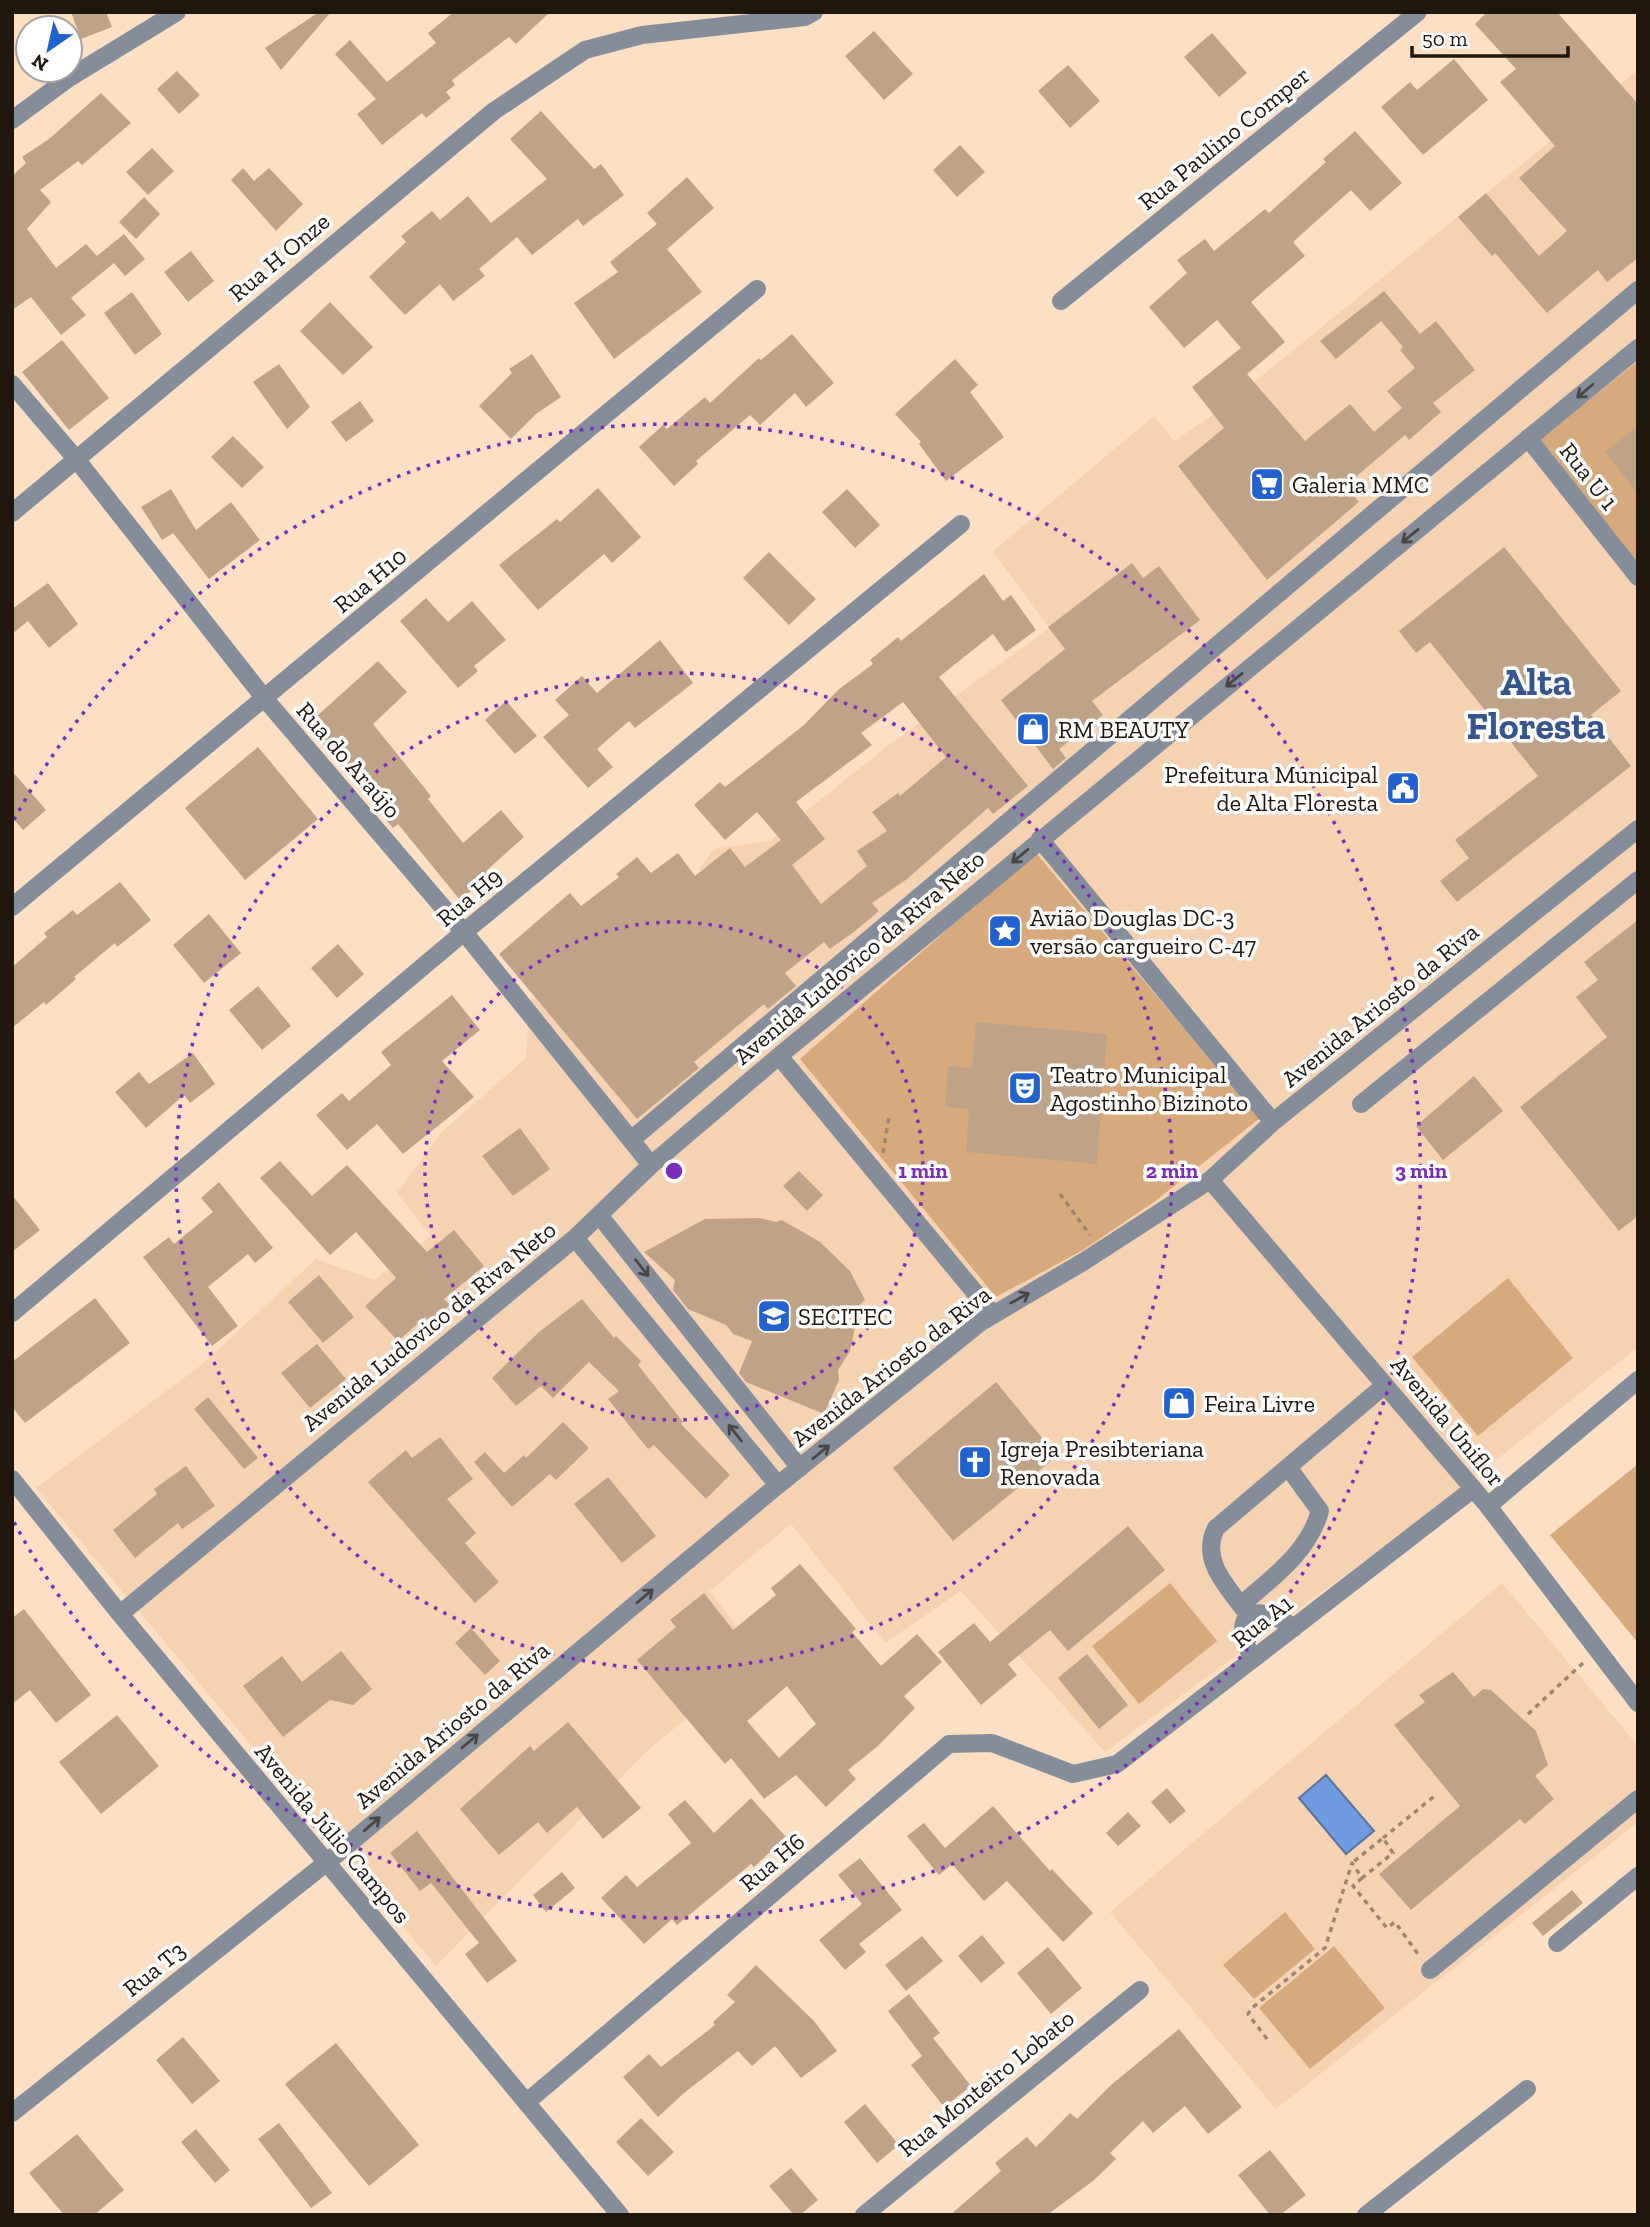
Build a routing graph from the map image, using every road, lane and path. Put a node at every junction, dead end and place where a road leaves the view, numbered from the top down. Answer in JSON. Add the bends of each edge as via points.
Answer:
{"nodes":[{"id":1,"x":177,"y":12,"type":"edge"},
{"id":2,"x":814,"y":12,"type":"edge"},
{"id":3,"x":1418,"y":12,"type":"edge"},
{"id":4,"x":12,"y":120,"type":"edge"},
{"id":5,"x":757,"y":289,"type":"dead end"},
{"id":6,"x":1638,"y":290,"type":"edge"},
{"id":7,"x":1061,"y":302,"type":"dead end"},
{"id":8,"x":1638,"y":348,"type":"edge"},
{"id":9,"x":12,"y":384,"type":"edge"},
{"id":10,"x":1528,"y":439,"type":"junction"},
{"id":11,"x":77,"y":460,"type":"junction"},
{"id":12,"x":12,"y":513,"type":"edge"},
{"id":13,"x":961,"y":524,"type":"dead end"},
{"id":14,"x":1638,"y":577,"type":"edge"},
{"id":15,"x":265,"y":699,"type":"junction"},
{"id":16,"x":1638,"y":829,"type":"edge"},
{"id":17,"x":1041,"y":839,"type":"junction"},
{"id":18,"x":1638,"y":880,"type":"edge"},
{"id":19,"x":12,"y":907,"type":"edge"},
{"id":20,"x":464,"y":932,"type":"junction"},
{"id":21,"x":779,"y":1056,"type":"junction"},
{"id":22,"x":1361,"y":1104,"type":"dead end"},
{"id":23,"x":889,"y":1117,"type":"dead end"},
{"id":24,"x":1273,"y":1122,"type":"junction"},
{"id":25,"x":631,"y":1140,"type":"junction"},
{"id":26,"x":868,"y":1164,"type":"junction"},
{"id":27,"x":651,"y":1165,"type":"junction"},
{"id":28,"x":1210,"y":1180,"type":"junction"},
{"id":29,"x":1060,"y":1194,"type":"dead end"},
{"id":30,"x":599,"y":1215,"type":"junction"},
{"id":31,"x":575,"y":1238,"type":"junction"},
{"id":32,"x":1101,"y":1251,"type":"junction"},
{"id":33,"x":12,"y":1313,"type":"edge"},
{"id":34,"x":992,"y":1313,"type":"junction"},
{"id":35,"x":711,"y":1356,"type":"junction"},
{"id":36,"x":687,"y":1374,"type":"junction"},
{"id":37,"x":1638,"y":1380,"type":"edge"},
{"id":38,"x":1385,"y":1385,"type":"junction"},
{"id":39,"x":1288,"y":1467,"type":"junction"},
{"id":40,"x":800,"y":1468,"type":"junction"},
{"id":41,"x":12,"y":1479,"type":"edge"},
{"id":42,"x":778,"y":1485,"type":"junction"},
{"id":43,"x":1473,"y":1489,"type":"junction"},
{"id":44,"x":1488,"y":1506,"type":"junction"},
{"id":45,"x":1245,"y":1611,"type":"junction"},
{"id":46,"x":120,"y":1614,"type":"junction"},
{"id":47,"x":1294,"y":1628,"type":"junction"},
{"id":48,"x":1597,"y":1651,"type":"junction"},
{"id":49,"x":1253,"y":1659,"type":"junction"},
{"id":50,"x":1638,"y":1703,"type":"edge"},
{"id":51,"x":1528,"y":1714,"type":"dead end"},
{"id":52,"x":1073,"y":1774,"type":"joint"},
{"id":53,"x":1437,"y":1794,"type":"dead end"},
{"id":54,"x":1638,"y":1799,"type":"edge"},
{"id":55,"x":1383,"y":1838,"type":"junction"},
{"id":56,"x":326,"y":1863,"type":"junction"},
{"id":57,"x":1352,"y":1863,"type":"junction"},
{"id":58,"x":1638,"y":1877,"type":"edge"},
{"id":59,"x":1362,"y":1878,"type":"junction"},
{"id":60,"x":1557,"y":1943,"type":"dead end"},
{"id":61,"x":1430,"y":1970,"type":"joint"},
{"id":62,"x":1140,"y":1990,"type":"dead end"},
{"id":63,"x":1267,"y":2039,"type":"dead end"},
{"id":64,"x":1527,"y":2089,"type":"dead end"},
{"id":65,"x":527,"y":2101,"type":"junction"},
{"id":66,"x":12,"y":2113,"type":"edge"},
{"id":67,"x":620,"y":2215,"type":"edge"},
{"id":68,"x":864,"y":2215,"type":"edge"},
{"id":69,"x":1366,"y":2215,"type":"edge"}],
"edges":[{"from":1,"to":4,"type":"street","via":[[69,78]]},
{"from":2,"to":11,"type":"street","name":"Rua H Onze","via":[[805,17],[642,35],[585,50],[474,127]]},
{"from":3,"to":7,"type":"street","name":"Rua Paulino Comper"},
{"from":5,"to":15,"type":"street","name":"Rua H10"},
{"from":6,"to":25,"type":"street"},
{"from":8,"to":10,"type":"street","name":"Avenida Ludovico da Riva Neto","one_way":true},
{"from":9,"to":11,"type":"street","name":"Rua do Araújo"},
{"from":10,"to":14,"type":"street","name":"Rua U 1"},
{"from":10,"to":17,"type":"street","name":"Avenida Ludovico da Riva Neto","one_way":true},
{"from":11,"to":12,"type":"street","name":"Rua H Onze"},
{"from":11,"to":15,"type":"street","name":"Rua do Araújo"},
{"from":13,"to":20,"type":"street","name":"Rua H9"},
{"from":15,"to":19,"type":"street","name":"Rua H10"},
{"from":15,"to":20,"type":"street","name":"Rua do Araújo"},
{"from":16,"to":24,"type":"street","name":"Avenida Ariosto da Riva"},
{"from":17,"to":21,"type":"street","name":"Avenida Ludovico da Riva Neto","one_way":true},
{"from":17,"to":24,"type":"street"},
{"from":18,"to":22,"type":"street"},
{"from":20,"to":25,"type":"street","name":"Rua do Araújo"},
{"from":20,"to":33,"type":"street","name":"Rua H9"},
{"from":21,"to":26,"type":"street"},
{"from":21,"to":27,"type":"street","name":"Avenida Ludovico da Riva Neto"},
{"from":23,"to":26,"type":"path","via":[[883,1154]]},
{"from":24,"to":28,"type":"street","name":"Avenida Ariosto da Riva"},
{"from":25,"to":27,"type":"street","name":"Rua do Araújo"},
{"from":26,"to":34,"type":"street"},
{"from":27,"to":30,"type":"street","name":"Avenida Ludovico da Riva Neto"},
{"from":28,"to":32,"type":"street","name":"Avenida Ariosto da Riva"},
{"from":28,"to":38,"type":"street","name":"Avenida Uniflor"},
{"from":29,"to":32,"type":"path"},
{"from":30,"to":31,"type":"street","name":"Avenida Ludovico da Riva Neto"},
{"from":30,"to":35,"type":"street","one_way":true},
{"from":31,"to":36,"type":"street"},
{"from":31,"to":46,"type":"street","name":"Avenida Ludovico da Riva Neto"},
{"from":34,"to":32,"type":"street","name":"Avenida Ariosto da Riva","one_way":true},
{"from":40,"to":34,"type":"street","name":"Avenida Ariosto da Riva","one_way":true},
{"from":35,"to":36,"type":"street"},
{"from":35,"to":40,"type":"street"},
{"from":42,"to":36,"type":"street","one_way":true},
{"from":37,"to":44,"type":"street"},
{"from":38,"to":39,"type":"street"},
{"from":38,"to":43,"type":"street","name":"Avenida Uniflor"},
{"from":39,"to":45,"type":"street","via":[[1320,1511],[1314,1532]]},
{"from":39,"to":45,"type":"street","via":[[1216,1528],[1211,1539],[1213,1566]]},
{"from":40,"to":42,"type":"street","name":"Avenida Ariosto da Riva"},
{"from":41,"to":46,"type":"street","name":"Avenida Júlio Campos"},
{"from":56,"to":42,"type":"street","name":"Avenida Ariosto da Riva","one_way":true},
{"from":43,"to":44,"type":"street","name":"Avenida Uniflor"},
{"from":43,"to":47,"type":"street","name":"Rua A1"},
{"from":44,"to":48,"type":"street","name":"Avenida Uniflor"},
{"from":45,"to":47,"type":"street","via":[[1278,1616]]},
{"from":45,"to":49,"type":"street","via":[[1242,1639]]},
{"from":46,"to":56,"type":"street","name":"Avenida Júlio Campos"},
{"from":47,"to":49,"type":"street","name":"Rua A1"},
{"from":48,"to":50,"type":"street","name":"Avenida Uniflor"},
{"from":48,"to":51,"type":"path"},
{"from":49,"to":52,"type":"street","name":"Rua A1","via":[[1117,1764]]},
{"from":52,"to":65,"type":"street","name":"Rua H6","via":[[992,1742],[949,1744]]},
{"from":53,"to":55,"type":"path"},
{"from":54,"to":61,"type":"street"},
{"from":55,"to":57,"type":"path"},
{"from":55,"to":59,"type":"path","via":[[1393,1853]]},
{"from":56,"to":65,"type":"street","name":"Avenida Júlio Campos"},
{"from":56,"to":66,"type":"street","name":"Rua T3"},
{"from":57,"to":59,"type":"path"},
{"from":57,"to":63,"type":"path","via":[[1325,1948],[1248,2014]]},
{"from":58,"to":60,"type":"street"},
{"from":59,"to":61,"type":"path","via":[[1353,1886],[1387,1928],[1395,1922]]},
{"from":62,"to":68,"type":"street","name":"Rua Monteiro Lobato"},
{"from":64,"to":69,"type":"street"},
{"from":65,"to":67,"type":"street","name":"Avenida Júlio Campos"}]}
